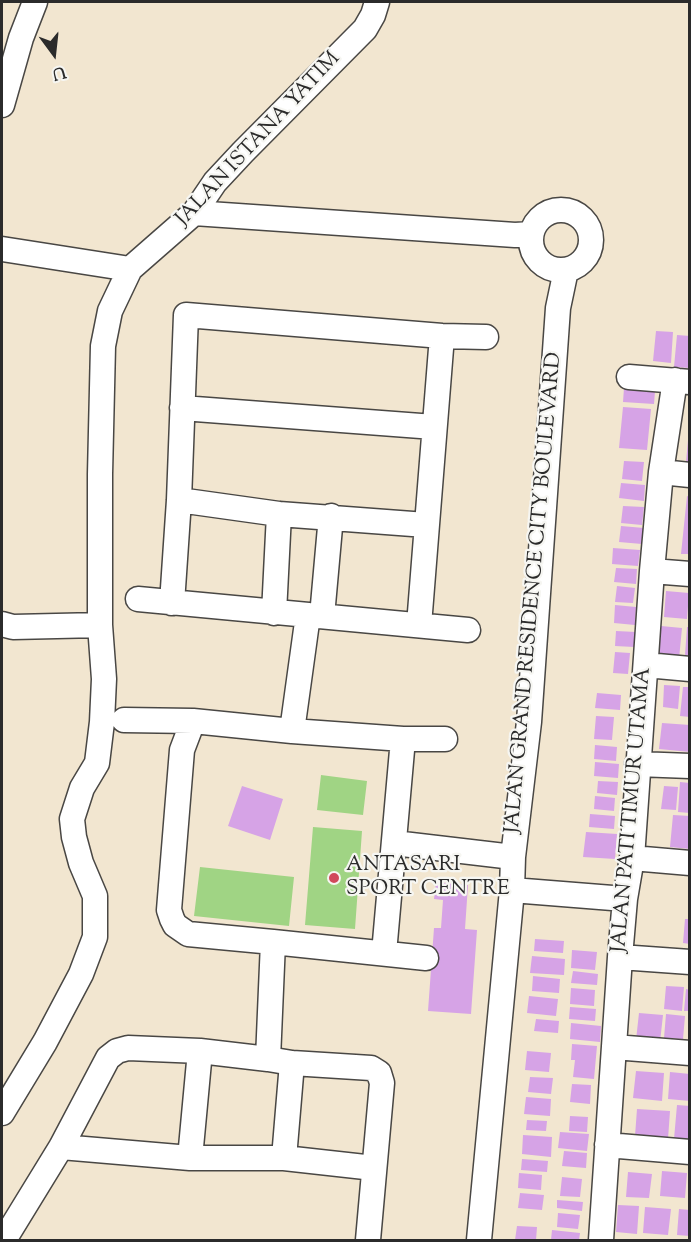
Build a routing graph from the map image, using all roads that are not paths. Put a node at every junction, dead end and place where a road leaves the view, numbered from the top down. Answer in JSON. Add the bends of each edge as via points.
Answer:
{"nodes":[{"id":1,"x":35,"y":2,"type":"edge"},
{"id":2,"x":376,"y":2,"type":"edge"},
{"id":3,"x":2,"y":105,"type":"edge"},
{"id":4,"x":194,"y":213,"type":"junction"},
{"id":5,"x":531,"y":234,"type":"junction"},
{"id":6,"x":2,"y":249,"type":"edge"},
{"id":7,"x":130,"y":269,"type":"junction"},
{"id":8,"x":566,"y":270,"type":"junction"},
{"id":9,"x":442,"y":336,"type":"junction"},
{"id":10,"x":486,"y":337,"type":"dead end"},
{"id":11,"x":629,"y":377,"type":"dead end"},
{"id":12,"x":682,"y":381,"type":"edge"},
{"id":13,"x":182,"y":408,"type":"junction"},
{"id":14,"x":434,"y":427,"type":"junction"},
{"id":15,"x":661,"y":472,"type":"junction"},
{"id":16,"x":690,"y":475,"type":"edge"},
{"id":17,"x":179,"y":500,"type":"junction"},
{"id":18,"x":279,"y":513,"type":"junction"},
{"id":19,"x":331,"y":516,"type":"junction"},
{"id":20,"x":426,"y":525,"type":"junction"},
{"id":21,"x":652,"y":571,"type":"junction"},
{"id":22,"x":690,"y":574,"type":"edge"},
{"id":23,"x":138,"y":599,"type":"dead end"},
{"id":24,"x":172,"y":603,"type":"junction"},
{"id":25,"x":274,"y":613,"type":"junction"},
{"id":26,"x":315,"y":616,"type":"junction"},
{"id":27,"x":2,"y":624,"type":"edge"},
{"id":28,"x":419,"y":625,"type":"junction"},
{"id":29,"x":100,"y":626,"type":"junction"},
{"id":30,"x":468,"y":630,"type":"dead end"},
{"id":31,"x":646,"y":665,"type":"junction"},
{"id":32,"x":690,"y":669,"type":"edge"},
{"id":33,"x":124,"y":720,"type":"dead end"},
{"id":34,"x":193,"y":721,"type":"junction"},
{"id":35,"x":292,"y":731,"type":"junction"},
{"id":36,"x":403,"y":739,"type":"junction"},
{"id":37,"x":445,"y":739,"type":"dead end"},
{"id":38,"x":638,"y":764,"type":"junction"},
{"id":39,"x":690,"y":766,"type":"edge"},
{"id":40,"x":394,"y":843,"type":"junction"},
{"id":41,"x":513,"y":857,"type":"junction"},
{"id":42,"x":632,"y":858,"type":"junction"},
{"id":43,"x":690,"y":863,"type":"edge"},
{"id":44,"x":512,"y":890,"type":"junction"},
{"id":45,"x":625,"y":899,"type":"junction"},
{"id":46,"x":273,"y":942,"type":"junction"},
{"id":47,"x":384,"y":953,"type":"junction"},
{"id":48,"x":620,"y":957,"type":"junction"},
{"id":49,"x":426,"y":958,"type":"dead end"},
{"id":50,"x":690,"y":962,"type":"edge"},
{"id":51,"x":614,"y":1047,"type":"junction"},
{"id":52,"x":200,"y":1051,"type":"junction"},
{"id":53,"x":690,"y":1053,"type":"edge"},
{"id":54,"x":268,"y":1059,"type":"junction"},
{"id":55,"x":292,"y":1063,"type":"junction"},
{"id":56,"x":2,"y":1113,"type":"edge"},
{"id":57,"x":607,"y":1145,"type":"junction"},
{"id":58,"x":61,"y":1147,"type":"junction"},
{"id":59,"x":690,"y":1152,"type":"edge"},
{"id":60,"x":190,"y":1158,"type":"junction"},
{"id":61,"x":284,"y":1158,"type":"junction"},
{"id":62,"x":374,"y":1168,"type":"junction"},
{"id":63,"x":4,"y":1240,"type":"edge"},
{"id":64,"x":369,"y":1240,"type":"edge"},
{"id":65,"x":479,"y":1240,"type":"edge"},
{"id":66,"x":601,"y":1240,"type":"edge"}],
"edges":[{"from":1,"to":3,"type":"street"},
{"from":2,"to":4,"type":"street","name":"JALAN ISTANA YATIM","via":[[365,29],[215,182]]},
{"from":4,"to":5,"type":"street"},
{"from":4,"to":7,"type":"street","name":"JALAN ISTANA YATIM"},
{"from":5,"to":8,"type":"street","via":[[531,245],[544,265]]},
{"from":5,"to":8,"type":"street","via":[[536,223],[556,210],[578,215],[591,235],[591,246],[586,257]]},
{"from":6,"to":7,"type":"street"},
{"from":7,"to":29,"type":"street","via":[[110,311],[104,346]]},
{"from":8,"to":41,"type":"street","name":"JALAN GRAND RESIDENCE CITY BOULEVARD","via":[[558,308],[529,723]]},
{"from":9,"to":10,"type":"street"},
{"from":9,"to":13,"type":"street","via":[[186,315]]},
{"from":9,"to":14,"type":"street"},
{"from":11,"to":12,"type":"street"},
{"from":12,"to":15,"type":"street","name":"JALAN PATI TIMUR UTAMA"},
{"from":13,"to":14,"type":"street"},
{"from":13,"to":17,"type":"street"},
{"from":14,"to":20,"type":"street"},
{"from":15,"to":16,"type":"street"},
{"from":15,"to":21,"type":"street","name":"JALAN PATI TIMUR UTAMA"},
{"from":17,"to":18,"type":"street"},
{"from":17,"to":24,"type":"street"},
{"from":18,"to":19,"type":"street"},
{"from":18,"to":25,"type":"street"},
{"from":19,"to":20,"type":"street"},
{"from":19,"to":26,"type":"street"},
{"from":20,"to":28,"type":"street"},
{"from":21,"to":22,"type":"street"},
{"from":21,"to":31,"type":"street","name":"JALAN PATI TIMUR UTAMA"},
{"from":23,"to":24,"type":"street"},
{"from":24,"to":25,"type":"street"},
{"from":25,"to":26,"type":"street"},
{"from":26,"to":28,"type":"street"},
{"from":26,"to":35,"type":"street"},
{"from":27,"to":29,"type":"street"},
{"from":28,"to":30,"type":"street"},
{"from":29,"to":56,"type":"street","via":[[104,679],[96,764],[82,788],[72,819],[81,862],[95,896],[95,937],[81,974]]},
{"from":31,"to":32,"type":"street"},
{"from":31,"to":38,"type":"street","name":"JALAN PATI TIMUR UTAMA"},
{"from":33,"to":34,"type":"street"},
{"from":34,"to":35,"type":"street"},
{"from":34,"to":46,"type":"street","via":[[182,750],[172,919],[188,934]]},
{"from":35,"to":36,"type":"street"},
{"from":36,"to":37,"type":"street"},
{"from":36,"to":40,"type":"street"},
{"from":38,"to":39,"type":"street"},
{"from":38,"to":42,"type":"street","name":"JALAN PATI TIMUR UTAMA"},
{"from":40,"to":41,"type":"street"},
{"from":40,"to":47,"type":"street"},
{"from":41,"to":44,"type":"street","name":"JALAN GRAND RESIDENCE CITY BOULEVARD"},
{"from":42,"to":43,"type":"street"},
{"from":42,"to":45,"type":"street","name":"JALAN PATI TIMUR UTAMA"},
{"from":44,"to":45,"type":"street"},
{"from":44,"to":65,"type":"street","name":"JALAN GRAND RESIDENCE CITY BOULEVARD"},
{"from":45,"to":48,"type":"street","name":"JALAN PATI TIMUR UTAMA"},
{"from":46,"to":47,"type":"street"},
{"from":46,"to":54,"type":"street"},
{"from":47,"to":49,"type":"street"},
{"from":48,"to":50,"type":"street"},
{"from":48,"to":51,"type":"street","name":"JALAN PATI TIMUR UTAMA"},
{"from":51,"to":53,"type":"street"},
{"from":51,"to":57,"type":"street","name":"JALAN PATI TIMUR UTAMA"},
{"from":52,"to":54,"type":"street"},
{"from":52,"to":58,"type":"street","via":[[117,1051],[108,1058]]},
{"from":52,"to":60,"type":"street"},
{"from":54,"to":55,"type":"street"},
{"from":55,"to":61,"type":"street"},
{"from":55,"to":62,"type":"street","via":[[371,1068],[379,1073],[382,1083]]},
{"from":57,"to":59,"type":"street"},
{"from":57,"to":66,"type":"street","name":"JALAN PATI TIMUR UTAMA"},
{"from":58,"to":60,"type":"street"},
{"from":58,"to":63,"type":"street"},
{"from":60,"to":61,"type":"street"},
{"from":61,"to":62,"type":"street"},
{"from":62,"to":64,"type":"street"}]}
